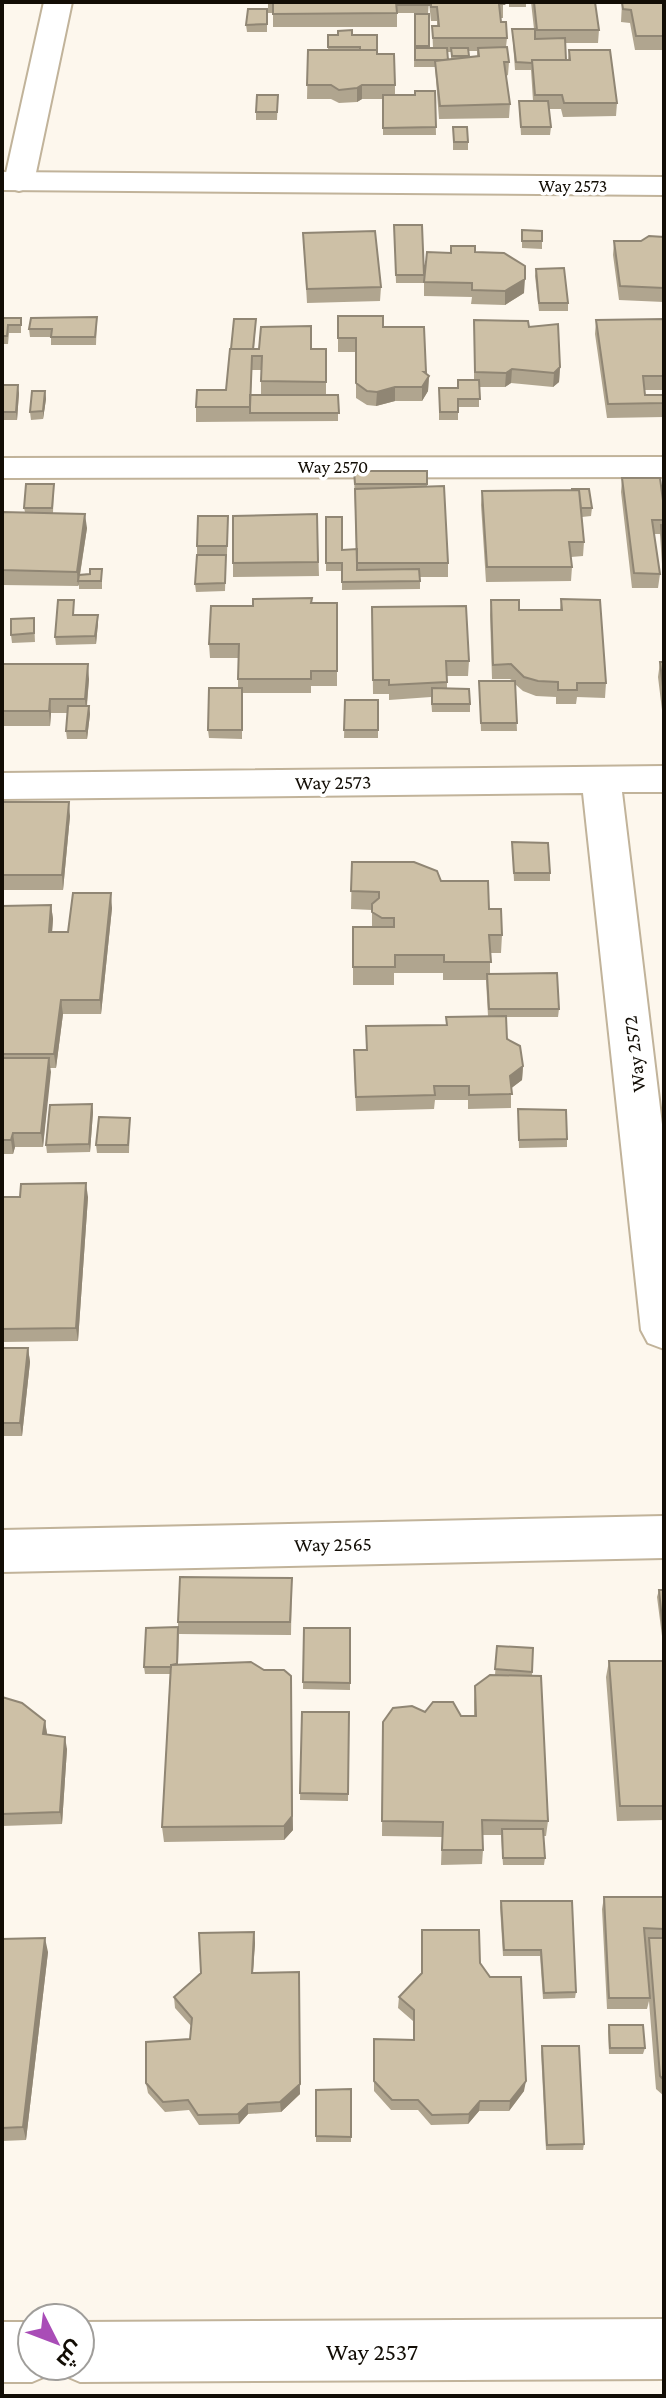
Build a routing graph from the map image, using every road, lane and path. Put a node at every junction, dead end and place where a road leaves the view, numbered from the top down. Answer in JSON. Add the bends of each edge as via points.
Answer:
{"nodes":[{"id":1,"x":58,"y":2,"type":"edge"},
{"id":2,"x":10,"y":182,"type":"edge"},
{"id":3,"x":664,"y":186,"type":"edge"},
{"id":4,"x":664,"y":467,"type":"edge"},
{"id":5,"x":2,"y":468,"type":"edge"},
{"id":6,"x":601,"y":779,"type":"junction"},
{"id":7,"x":664,"y":779,"type":"edge"},
{"id":8,"x":2,"y":786,"type":"edge"},
{"id":9,"x":664,"y":1330,"type":"edge"},
{"id":10,"x":664,"y":1537,"type":"edge"},
{"id":11,"x":2,"y":1551,"type":"edge"},
{"id":12,"x":664,"y":2349,"type":"edge"},
{"id":13,"x":96,"y":2352,"type":"edge"}],
"edges":[{"from":1,"to":2,"type":"street"},
{"from":2,"to":3,"type":"street","name":"Way 2573"},
{"from":4,"to":5,"type":"street","name":"Way 2570"},
{"from":6,"to":7,"type":"street","name":"Way 2573"},
{"from":6,"to":8,"type":"street","name":"Way 2573"},
{"from":6,"to":9,"type":"street","name":"Way 2572"},
{"from":10,"to":11,"type":"street","name":"Way 2565"},
{"from":12,"to":13,"type":"street","name":"Way 2537"}]}
